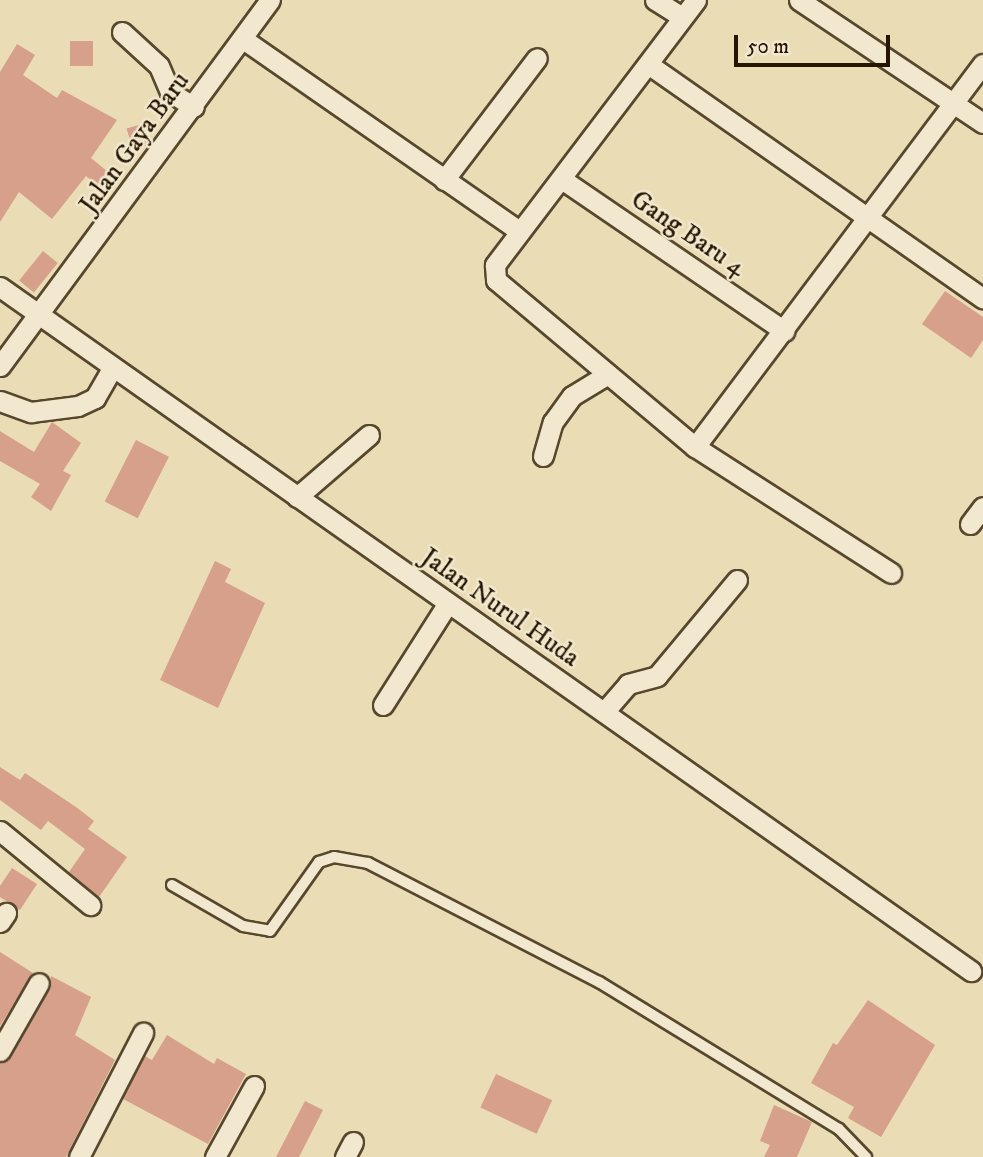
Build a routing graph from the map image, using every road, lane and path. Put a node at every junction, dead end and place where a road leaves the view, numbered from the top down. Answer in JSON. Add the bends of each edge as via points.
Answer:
{"nodes":[{"id":1,"x":270,"y":0,"type":"edge"},
{"id":2,"x":655,"y":0,"type":"edge"},
{"id":3,"x":696,"y":0,"type":"edge"},
{"id":4,"x":799,"y":0,"type":"edge"},
{"id":5,"x":682,"y":17,"type":"junction"},
{"id":6,"x":122,"y":32,"type":"dead end"},
{"id":7,"x":243,"y":39,"type":"junction"},
{"id":8,"x":537,"y":58,"type":"dead end"},
{"id":9,"x":648,"y":64,"type":"junction"},
{"id":10,"x":983,"y":64,"type":"edge"},
{"id":11,"x":954,"y":105,"type":"junction"},
{"id":12,"x":194,"y":107,"type":"junction"},
{"id":13,"x":983,"y":123,"type":"edge"},
{"id":14,"x":444,"y":180,"type":"junction"},
{"id":15,"x":563,"y":180,"type":"junction"},
{"id":16,"x":866,"y":218,"type":"junction"},
{"id":17,"x":519,"y":231,"type":"junction"},
{"id":18,"x":0,"y":287,"type":"edge"},
{"id":19,"x":983,"y":299,"type":"edge"},
{"id":20,"x":49,"y":302,"type":"junction"},
{"id":21,"x":784,"y":331,"type":"junction"},
{"id":22,"x":0,"y":366,"type":"edge"},
{"id":23,"x":112,"y":368,"type":"junction"},
{"id":24,"x":608,"y":374,"type":"junction"},
{"id":25,"x":0,"y":401,"type":"edge"},
{"id":26,"x":369,"y":435,"type":"dead end"},
{"id":27,"x":695,"y":447,"type":"junction"},
{"id":28,"x":543,"y":456,"type":"dead end"},
{"id":29,"x":297,"y":497,"type":"junction"},
{"id":30,"x":983,"y":507,"type":"edge"},
{"id":31,"x":970,"y":524,"type":"dead end"},
{"id":32,"x":891,"y":573,"type":"dead end"},
{"id":33,"x":737,"y":580,"type":"dead end"},
{"id":34,"x":448,"y":603,"type":"junction"},
{"id":35,"x":383,"y":705,"type":"dead end"},
{"id":36,"x":604,"y":712,"type":"junction"},
{"id":37,"x":0,"y":831,"type":"edge"},
{"id":38,"x":172,"y":885,"type":"dead end"},
{"id":39,"x":90,"y":905,"type":"dead end"},
{"id":40,"x":977,"y":975,"type":"edge"},
{"id":41,"x":39,"y":983,"type":"dead end"},
{"id":42,"x":143,"y":1033,"type":"dead end"},
{"id":43,"x":0,"y":1050,"type":"edge"},
{"id":44,"x":254,"y":1086,"type":"dead end"},
{"id":45,"x":79,"y":1157,"type":"edge"},
{"id":46,"x":215,"y":1157,"type":"edge"},
{"id":47,"x":866,"y":1157,"type":"edge"}],
"edges":[{"from":1,"to":7,"type":"street","name":"Jalan Gaya Baru"},
{"from":2,"to":5,"type":"street"},
{"from":3,"to":5,"type":"street"},
{"from":4,"to":11,"type":"street"},
{"from":5,"to":9,"type":"street"},
{"from":6,"to":12,"type":"street","via":[[159,66],[170,92]]},
{"from":7,"to":12,"type":"street","name":"Jalan Gaya Baru"},
{"from":7,"to":14,"type":"street"},
{"from":8,"to":14,"type":"street"},
{"from":9,"to":15,"type":"street"},
{"from":9,"to":16,"type":"street"},
{"from":10,"to":11,"type":"street"},
{"from":11,"to":13,"type":"street"},
{"from":11,"to":16,"type":"street"},
{"from":12,"to":20,"type":"street","name":"Jalan Gaya Baru"},
{"from":14,"to":17,"type":"street"},
{"from":15,"to":17,"type":"street"},
{"from":15,"to":21,"type":"street","name":"Gang Baru 4"},
{"from":16,"to":19,"type":"street"},
{"from":16,"to":21,"type":"street"},
{"from":17,"to":24,"type":"street","via":[[495,265],[496,280]]},
{"from":18,"to":20,"type":"street","name":"Jalan Nurul Huda"},
{"from":20,"to":22,"type":"street","name":"Jalan Gaya Baru"},
{"from":20,"to":23,"type":"street","name":"Jalan Nurul Huda"},
{"from":21,"to":27,"type":"street"},
{"from":23,"to":25,"type":"street","via":[[95,398],[78,406],[32,412]]},
{"from":23,"to":29,"type":"street","name":"Jalan Nurul Huda"},
{"from":24,"to":27,"type":"street"},
{"from":24,"to":28,"type":"street","via":[[572,396],[553,422]]},
{"from":26,"to":29,"type":"street"},
{"from":27,"to":32,"type":"street"},
{"from":29,"to":34,"type":"street","name":"Jalan Nurul Huda"},
{"from":30,"to":31,"type":"street"},
{"from":33,"to":36,"type":"street","via":[[657,676],[628,684]]},
{"from":34,"to":35,"type":"street"},
{"from":34,"to":36,"type":"street","name":"Jalan Nurul Huda"},
{"from":36,"to":40,"type":"street","name":"Jalan Nurul Huda"},
{"from":37,"to":39,"type":"street"},
{"from":38,"to":47,"type":"lane","via":[[243,926],[271,930],[319,862],[334,857],[368,863],[599,982],[839,1129]]},
{"from":41,"to":43,"type":"street"},
{"from":42,"to":45,"type":"street"},
{"from":44,"to":46,"type":"street"}]}
